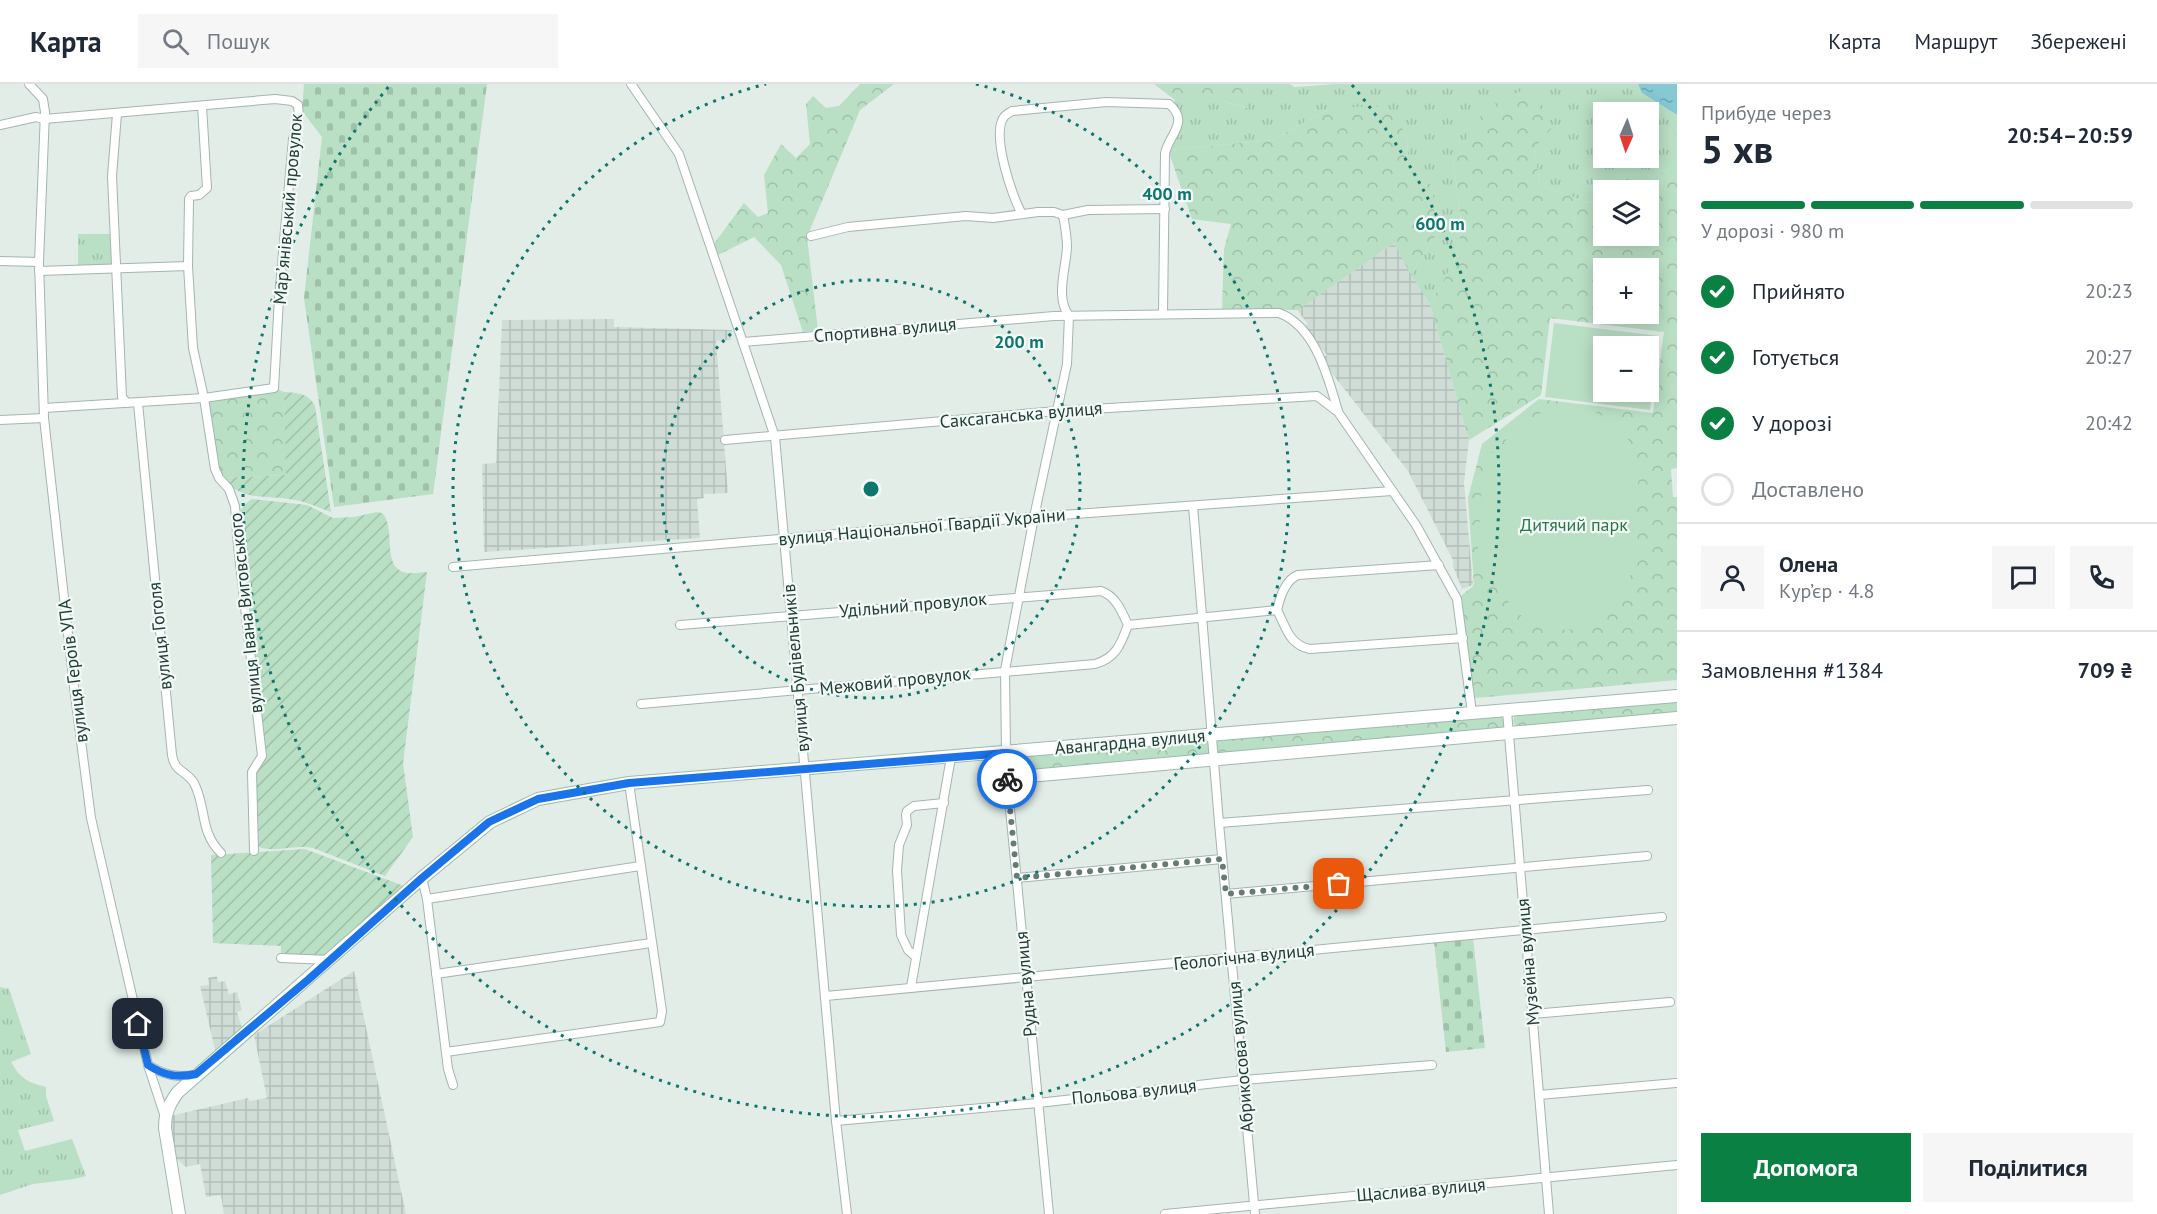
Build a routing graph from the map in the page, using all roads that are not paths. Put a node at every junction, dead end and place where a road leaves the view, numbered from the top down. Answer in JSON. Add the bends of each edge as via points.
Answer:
{"nodes":[{"id":1,"x":29,"y":84,"type":"edge"},
{"id":2,"x":631,"y":84,"type":"edge"},
{"id":3,"x":202,"y":106,"type":"junction"},
{"id":4,"x":117,"y":114,"type":"junction"},
{"id":5,"x":44,"y":119,"type":"junction"},
{"id":6,"x":0,"y":124,"type":"edge"},
{"id":7,"x":1166,"y":209,"type":"junction"},
{"id":8,"x":1022,"y":214,"type":"junction"},
{"id":9,"x":1063,"y":215,"type":"junction"},
{"id":10,"x":811,"y":236,"type":"dead end"},
{"id":11,"x":0,"y":261,"type":"edge"},
{"id":12,"x":39,"y":266,"type":"junction"},
{"id":13,"x":188,"y":267,"type":"junction"},
{"id":14,"x":117,"y":268,"type":"junction"},
{"id":15,"x":1164,"y":314,"type":"junction"},
{"id":16,"x":1069,"y":316,"type":"junction"},
{"id":17,"x":742,"y":342,"type":"junction"},
{"id":18,"x":204,"y":398,"type":"junction"},
{"id":19,"x":127,"y":403,"type":"junction"},
{"id":20,"x":138,"y":403,"type":"junction"},
{"id":21,"x":1057,"y":411,"type":"junction"},
{"id":22,"x":1338,"y":412,"type":"junction"},
{"id":23,"x":44,"y":413,"type":"junction"},
{"id":24,"x":0,"y":420,"type":"edge"},
{"id":25,"x":775,"y":437,"type":"junction"},
{"id":26,"x":725,"y":440,"type":"dead end"},
{"id":27,"x":1392,"y":491,"type":"junction"},
{"id":28,"x":1193,"y":506,"type":"junction"},
{"id":29,"x":1034,"y":518,"type":"junction"},
{"id":30,"x":785,"y":539,"type":"junction"},
{"id":31,"x":1439,"y":565,"type":"junction"},
{"id":32,"x":453,"y":567,"type":"dead end"},
{"id":33,"x":1018,"y":597,"type":"junction"},
{"id":34,"x":1276,"y":610,"type":"junction"},
{"id":35,"x":791,"y":616,"type":"junction"},
{"id":36,"x":1203,"y":618,"type":"junction"},
{"id":37,"x":680,"y":625,"type":"dead end"},
{"id":38,"x":1128,"y":625,"type":"junction"},
{"id":39,"x":1463,"y":638,"type":"junction"},
{"id":40,"x":1005,"y":670,"type":"junction"},
{"id":41,"x":798,"y":690,"type":"junction"},
{"id":42,"x":1677,"y":696,"type":"edge"},
{"id":43,"x":641,"y":704,"type":"dead end"},
{"id":44,"x":1507,"y":711,"type":"junction"},
{"id":45,"x":1472,"y":713,"type":"junction"},
{"id":46,"x":1677,"y":718,"type":"edge"},
{"id":47,"x":1509,"y":733,"type":"junction"},
{"id":48,"x":1212,"y":735,"type":"junction"},
{"id":49,"x":1006,"y":753,"type":"junction"},
{"id":50,"x":951,"y":757,"type":"junction"},
{"id":51,"x":1214,"y":760,"type":"junction"},
{"id":52,"x":805,"y":769,"type":"junction"},
{"id":53,"x":1007,"y":778,"type":"junction"},
{"id":54,"x":629,"y":783,"type":"junction"},
{"id":55,"x":1648,"y":790,"type":"dead end"},
{"id":56,"x":1515,"y":800,"type":"junction"},
{"id":57,"x":944,"y":803,"type":"junction"},
{"id":58,"x":1219,"y":823,"type":"junction"},
{"id":59,"x":254,"y":851,"type":"dead end"},
{"id":60,"x":221,"y":853,"type":"dead end"},
{"id":61,"x":1647,"y":856,"type":"dead end"},
{"id":62,"x":1222,"y":859,"type":"junction"},
{"id":63,"x":640,"y":866,"type":"junction"},
{"id":64,"x":1520,"y":867,"type":"junction"},
{"id":65,"x":422,"y":878,"type":"junction"},
{"id":66,"x":1017,"y":878,"type":"junction"},
{"id":67,"x":1226,"y":894,"type":"junction"},
{"id":68,"x":426,"y":899,"type":"junction"},
{"id":69,"x":1662,"y":917,"type":"dead end"},
{"id":70,"x":1525,"y":930,"type":"junction"},
{"id":71,"x":651,"y":943,"type":"junction"},
{"id":72,"x":916,"y":957,"type":"junction"},
{"id":73,"x":281,"y":958,"type":"dead end"},
{"id":74,"x":1231,"y":958,"type":"junction"},
{"id":75,"x":330,"y":960,"type":"junction"},
{"id":76,"x":436,"y":974,"type":"junction"},
{"id":77,"x":1026,"y":978,"type":"junction"},
{"id":78,"x":911,"y":987,"type":"junction"},
{"id":79,"x":826,"y":996,"type":"junction"},
{"id":80,"x":1670,"y":1002,"type":"dead end"},
{"id":81,"x":1533,"y":1014,"type":"junction"},
{"id":82,"x":446,"y":1052,"type":"junction"},
{"id":83,"x":148,"y":1065,"type":"junction"},
{"id":84,"x":1432,"y":1065,"type":"dead end"},
{"id":85,"x":196,"y":1074,"type":"junction"},
{"id":86,"x":1243,"y":1080,"type":"junction"},
{"id":87,"x":1676,"y":1083,"type":"edge"},
{"id":88,"x":453,"y":1085,"type":"dead end"},
{"id":89,"x":1539,"y":1095,"type":"junction"},
{"id":90,"x":1038,"y":1103,"type":"junction"},
{"id":91,"x":165,"y":1117,"type":"junction"},
{"id":92,"x":836,"y":1121,"type":"junction"},
{"id":93,"x":1677,"y":1165,"type":"edge"},
{"id":94,"x":1545,"y":1178,"type":"junction"},
{"id":95,"x":1255,"y":1210,"type":"edge"},
{"id":96,"x":179,"y":1214,"type":"edge"},
{"id":97,"x":847,"y":1214,"type":"edge"},
{"id":98,"x":1049,"y":1214,"type":"edge"},
{"id":99,"x":1165,"y":1214,"type":"edge"},
{"id":100,"x":1549,"y":1214,"type":"edge"}],
"edges":[{"from":1,"to":5,"type":"street","name":"вулиця Героїв УПА","via":[[43,99]]},
{"from":2,"to":17,"type":"street","name":"вулиця Будівельників","via":[[679,154]]},
{"from":3,"to":4,"type":"street","name":"Марʼянівський провулок"},
{"from":3,"to":13,"type":"street","name":"вулиця Івана Виговського","via":[[207,189],[189,199]]},
{"from":3,"to":18,"type":"street","name":"Марʼянівський провулок","via":[[275,99],[292,101],[299,117],[293,139],[274,388]]},
{"from":4,"to":5,"type":"street","name":"Марʼянівський провулок"},
{"from":4,"to":14,"type":"street","via":[[112,176]]},
{"from":5,"to":6,"type":"street","name":"Марʼянівський провулок"},
{"from":5,"to":12,"type":"street","name":"вулиця Героїв УПА"},
{"from":7,"to":8,"type":"street","via":[[1165,154],[1176,130],[1175,110],[1164,103],[1107,102],[1012,111],[1005,116],[1000,138],[1014,200]]},
{"from":7,"to":9,"type":"street","via":[[1088,210]]},
{"from":7,"to":15,"type":"street"},
{"from":8,"to":9,"type":"street"},
{"from":8,"to":10,"type":"street","via":[[848,227]]},
{"from":9,"to":16,"type":"street","via":[[1067,225],[1063,293]]},
{"from":11,"to":12,"type":"street"},
{"from":12,"to":14,"type":"street"},
{"from":12,"to":23,"type":"street","name":"вулиця Героїв УПА"},
{"from":13,"to":14,"type":"street"},
{"from":13,"to":18,"type":"street","name":"вулиця Івана Виговського","via":[[193,348]]},
{"from":14,"to":19,"type":"street","via":[[122,396]]},
{"from":15,"to":16,"type":"street","name":"Спортивна вулиця"},
{"from":15,"to":22,"type":"street","name":"Спортивна вулиця","via":[[1289,316],[1315,348]]},
{"from":16,"to":17,"type":"street","name":"Спортивна вулиця"},
{"from":16,"to":21,"type":"street","via":[[1067,364]]},
{"from":17,"to":25,"type":"street","name":"вулиця Будівельників"},
{"from":18,"to":20,"type":"street"},
{"from":18,"to":59,"type":"street","name":"вулиця Івана Виговського","via":[[215,469],[229,489],[235,507],[262,756],[252,772]]},
{"from":19,"to":20,"type":"street"},
{"from":19,"to":23,"type":"street"},
{"from":20,"to":60,"type":"street","name":"вулиця Гоголя","via":[[173,764],[193,783],[207,832]]},
{"from":21,"to":22,"type":"street","name":"Саксаганська вулиця","via":[[1317,396]]},
{"from":21,"to":25,"type":"street","name":"Саксаганська вулиця"},
{"from":21,"to":29,"type":"street"},
{"from":22,"to":27,"type":"street"},
{"from":23,"to":24,"type":"street"},
{"from":23,"to":83,"type":"street","name":"вулиця Героїв УПА","via":[[91,818]]},
{"from":25,"to":26,"type":"street","name":"Саксаганська вулиця"},
{"from":25,"to":30,"type":"street","name":"вулиця Будівельників"},
{"from":27,"to":28,"type":"street","name":"вулиця Національної Гвардії України"},
{"from":27,"to":31,"type":"street"},
{"from":28,"to":29,"type":"street","name":"вулиця Національної Гвардії України"},
{"from":28,"to":36,"type":"street","name":"Абрикосова вулиця"},
{"from":29,"to":30,"type":"street","name":"вулиця Національної Гвардії України"},
{"from":29,"to":33,"type":"street"},
{"from":30,"to":32,"type":"street","name":"вулиця Національної Гвардії України"},
{"from":30,"to":35,"type":"street","name":"вулиця Будівельників"},
{"from":31,"to":34,"type":"street","via":[[1298,575],[1287,584]]},
{"from":31,"to":39,"type":"street","via":[[1457,599]]},
{"from":33,"to":35,"type":"street","name":"Удільний провулок"},
{"from":33,"to":38,"type":"street","name":"Удільний провулок","via":[[1101,591],[1114,599]]},
{"from":33,"to":40,"type":"street"},
{"from":34,"to":36,"type":"street"},
{"from":34,"to":39,"type":"street","via":[[1292,640],[1310,649]]},
{"from":35,"to":37,"type":"street","name":"Удільний провулок"},
{"from":35,"to":41,"type":"street","name":"вулиця Будівельників"},
{"from":36,"to":38,"type":"street"},
{"from":36,"to":48,"type":"street","name":"Абрикосова вулиця"},
{"from":38,"to":40,"type":"street","name":"Межовий провулок","via":[[1117,652],[1106,661]]},
{"from":39,"to":45,"type":"street"},
{"from":40,"to":41,"type":"street","name":"Межовий провулок"},
{"from":40,"to":49,"type":"street"},
{"from":41,"to":43,"type":"street","name":"Межовий провулок"},
{"from":41,"to":52,"type":"street","name":"вулиця Будівельників"},
{"from":42,"to":44,"type":"street","name":"Авангардна вулиця"},
{"from":44,"to":45,"type":"street","name":"Авангардна вулиця"},
{"from":44,"to":47,"type":"street","name":"Музейна вулиця"},
{"from":45,"to":48,"type":"street","name":"Авангардна вулиця"},
{"from":46,"to":47,"type":"street","name":"Авангардна вулиця"},
{"from":47,"to":51,"type":"street","name":"Авангардна вулиця"},
{"from":47,"to":56,"type":"street","name":"Музейна вулиця"},
{"from":48,"to":49,"type":"street","name":"Авангардна вулиця"},
{"from":48,"to":51,"type":"street","name":"Абрикосова вулиця"},
{"from":49,"to":50,"type":"street","name":"Авангардна вулиця"},
{"from":49,"to":53,"type":"street","name":"Рудна вулиця"},
{"from":50,"to":52,"type":"street","name":"Авангардна вулиця"},
{"from":50,"to":57,"type":"street"},
{"from":51,"to":53,"type":"street","name":"Авангардна вулиця"},
{"from":51,"to":58,"type":"street","name":"Абрикосова вулиця"},
{"from":52,"to":54,"type":"street","name":"Авангардна вулиця"},
{"from":52,"to":79,"type":"street","name":"вулиця Будівельників"},
{"from":53,"to":66,"type":"street","name":"Рудна вулиця"},
{"from":54,"to":63,"type":"street"},
{"from":54,"to":65,"type":"street","name":"Авангардна вулиця","via":[[538,799],[489,822]]},
{"from":55,"to":56,"type":"street"},
{"from":56,"to":58,"type":"street"},
{"from":56,"to":64,"type":"street","name":"Музейна вулиця"},
{"from":57,"to":72,"type":"street"},
{"from":57,"to":72,"type":"street","via":[[914,806],[907,811],[906,832],[899,845],[901,935]]},
{"from":58,"to":62,"type":"street","name":"Абрикосова вулиця"},
{"from":61,"to":64,"type":"street"},
{"from":62,"to":66,"type":"street"},
{"from":62,"to":67,"type":"street","name":"Абрикосова вулиця"},
{"from":63,"to":68,"type":"street"},
{"from":63,"to":71,"type":"street"},
{"from":64,"to":67,"type":"street"},
{"from":64,"to":70,"type":"street","name":"Музейна вулиця"},
{"from":65,"to":68,"type":"street"},
{"from":65,"to":75,"type":"street","name":"Авангардна вулиця"},
{"from":66,"to":77,"type":"street","name":"Рудна вулиця"},
{"from":67,"to":74,"type":"street","name":"Абрикосова вулиця"},
{"from":68,"to":76,"type":"street"},
{"from":69,"to":70,"type":"street","name":"Геологічна вулиця"},
{"from":70,"to":74,"type":"street","name":"Геологічна вулиця"},
{"from":70,"to":81,"type":"street","name":"Музейна вулиця"},
{"from":71,"to":76,"type":"street"},
{"from":71,"to":82,"type":"street","via":[[662,1011],[660,1022]]},
{"from":72,"to":78,"type":"street"},
{"from":73,"to":75,"type":"street"},
{"from":74,"to":77,"type":"street","name":"Геологічна вулиця"},
{"from":74,"to":86,"type":"street","name":"Абрикосова вулиця"},
{"from":75,"to":85,"type":"street","name":"Авангардна вулиця"},
{"from":76,"to":82,"type":"street"},
{"from":77,"to":78,"type":"street","name":"Геологічна вулиця"},
{"from":77,"to":90,"type":"street","name":"Рудна вулиця"},
{"from":78,"to":79,"type":"street","name":"Геологічна вулиця"},
{"from":79,"to":92,"type":"street","name":"вулиця Будівельників"},
{"from":80,"to":81,"type":"street"},
{"from":81,"to":89,"type":"street","name":"Музейна вулиця"},
{"from":82,"to":88,"type":"street"},
{"from":83,"to":85,"type":"street","via":[[170,1076]]},
{"from":83,"to":91,"type":"street","name":"вулиця Героїв УПА"},
{"from":84,"to":86,"type":"street","name":"Польова вулиця"},
{"from":85,"to":91,"type":"street","name":"Авангардна вулиця","via":[[168,1105]]},
{"from":86,"to":90,"type":"street","name":"Польова вулиця"},
{"from":86,"to":95,"type":"street","name":"Абрикосова вулиця"},
{"from":87,"to":89,"type":"street"},
{"from":89,"to":94,"type":"street","name":"Музейна вулиця"},
{"from":90,"to":92,"type":"street","name":"Польова вулиця"},
{"from":90,"to":98,"type":"street","name":"Рудна вулиця"},
{"from":91,"to":96,"type":"street","name":"вулиця Героїв УПА"},
{"from":92,"to":97,"type":"street","name":"вулиця Будівельників"},
{"from":93,"to":94,"type":"street","name":"Щаслива вулиця"},
{"from":94,"to":95,"type":"street","name":"Щаслива вулиця"},
{"from":94,"to":100,"type":"street","name":"Музейна вулиця"},
{"from":95,"to":99,"type":"street","name":"Щаслива вулиця"}]}
